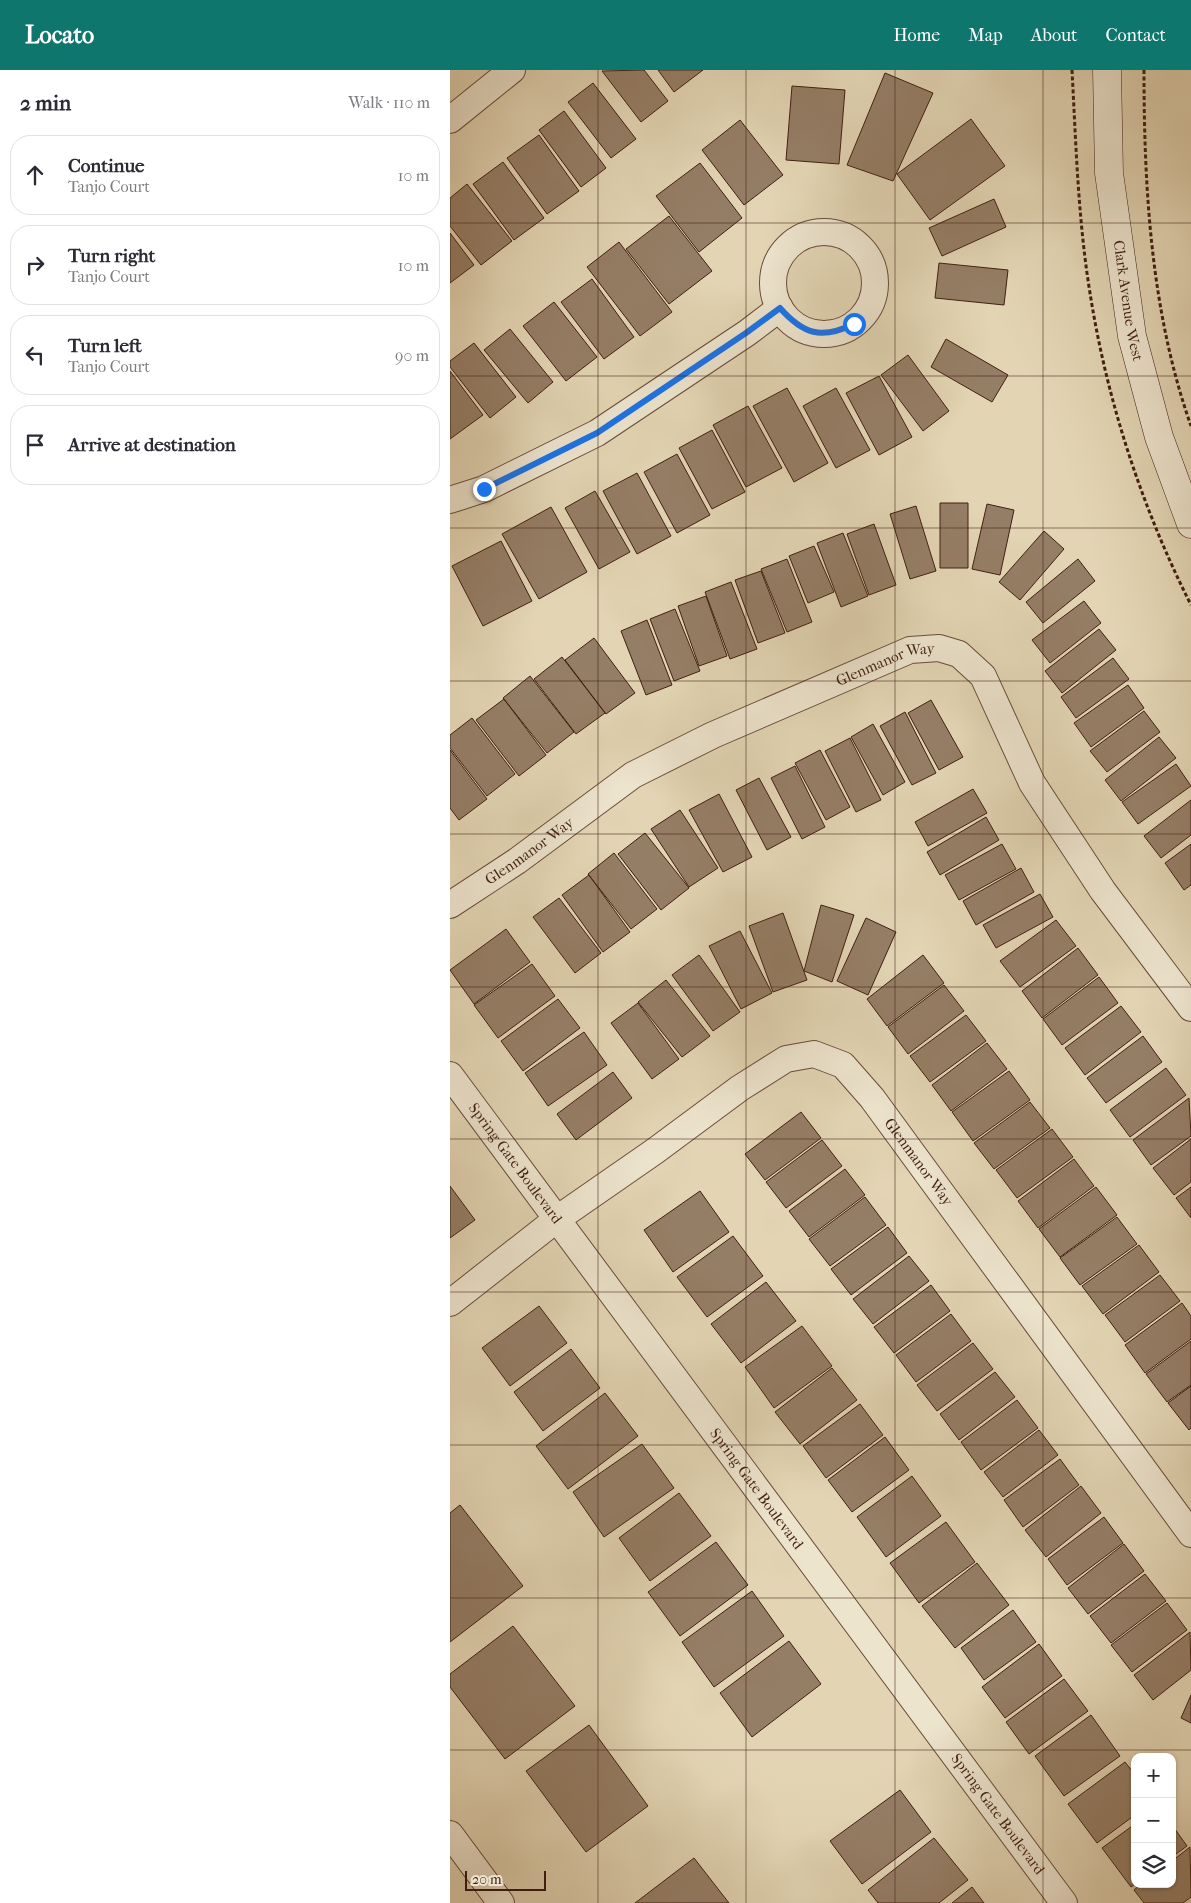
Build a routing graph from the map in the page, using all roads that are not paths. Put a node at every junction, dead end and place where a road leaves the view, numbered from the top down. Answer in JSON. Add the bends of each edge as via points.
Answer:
{"nodes":[{"id":1,"x":512,"y":70,"type":"edge"},
{"id":2,"x":1107,"y":70,"type":"edge"},
{"id":3,"x":450,"y":120,"type":"edge"},
{"id":4,"x":780,"y":308,"type":"dead end"},
{"id":5,"x":450,"y":500,"type":"edge"},
{"id":6,"x":1191,"y":524,"type":"edge"},
{"id":7,"x":450,"y":905,"type":"edge"},
{"id":8,"x":1191,"y":1008,"type":"edge"},
{"id":9,"x":450,"y":1075,"type":"edge"},
{"id":10,"x":557,"y":1219,"type":"junction"},
{"id":11,"x":450,"y":1303,"type":"edge"},
{"id":12,"x":1191,"y":1534,"type":"edge"},
{"id":13,"x":450,"y":1834,"type":"edge"},
{"id":14,"x":501,"y":1903,"type":"edge"},
{"id":15,"x":1064,"y":1903,"type":"edge"}],
"edges":[{"from":1,"to":3,"type":"street"},
{"from":2,"to":6,"type":"street","name":"Clark Avenue West","via":[[1109,173],[1132,336],[1159,437]]},
{"from":4,"to":5,"type":"street","via":[[597,433],[484,489]]},
{"from":7,"to":8,"type":"street","name":"Glenmanor Way","via":[[517,861],[633,775],[713,735],[910,650],[940,648],[959,654],[983,676],[1032,783],[1104,891]]},
{"from":9,"to":10,"type":"street","name":"Spring Gate Boulevard"},
{"from":10,"to":11,"type":"street","name":"Glenmanor Way"},
{"from":10,"to":12,"type":"street","name":"Glenmanor Way","via":[[740,1088],[786,1059],[814,1054],[844,1065],[878,1106]]},
{"from":10,"to":15,"type":"street","name":"Spring Gate Boulevard"},
{"from":13,"to":14,"type":"street"}]}
